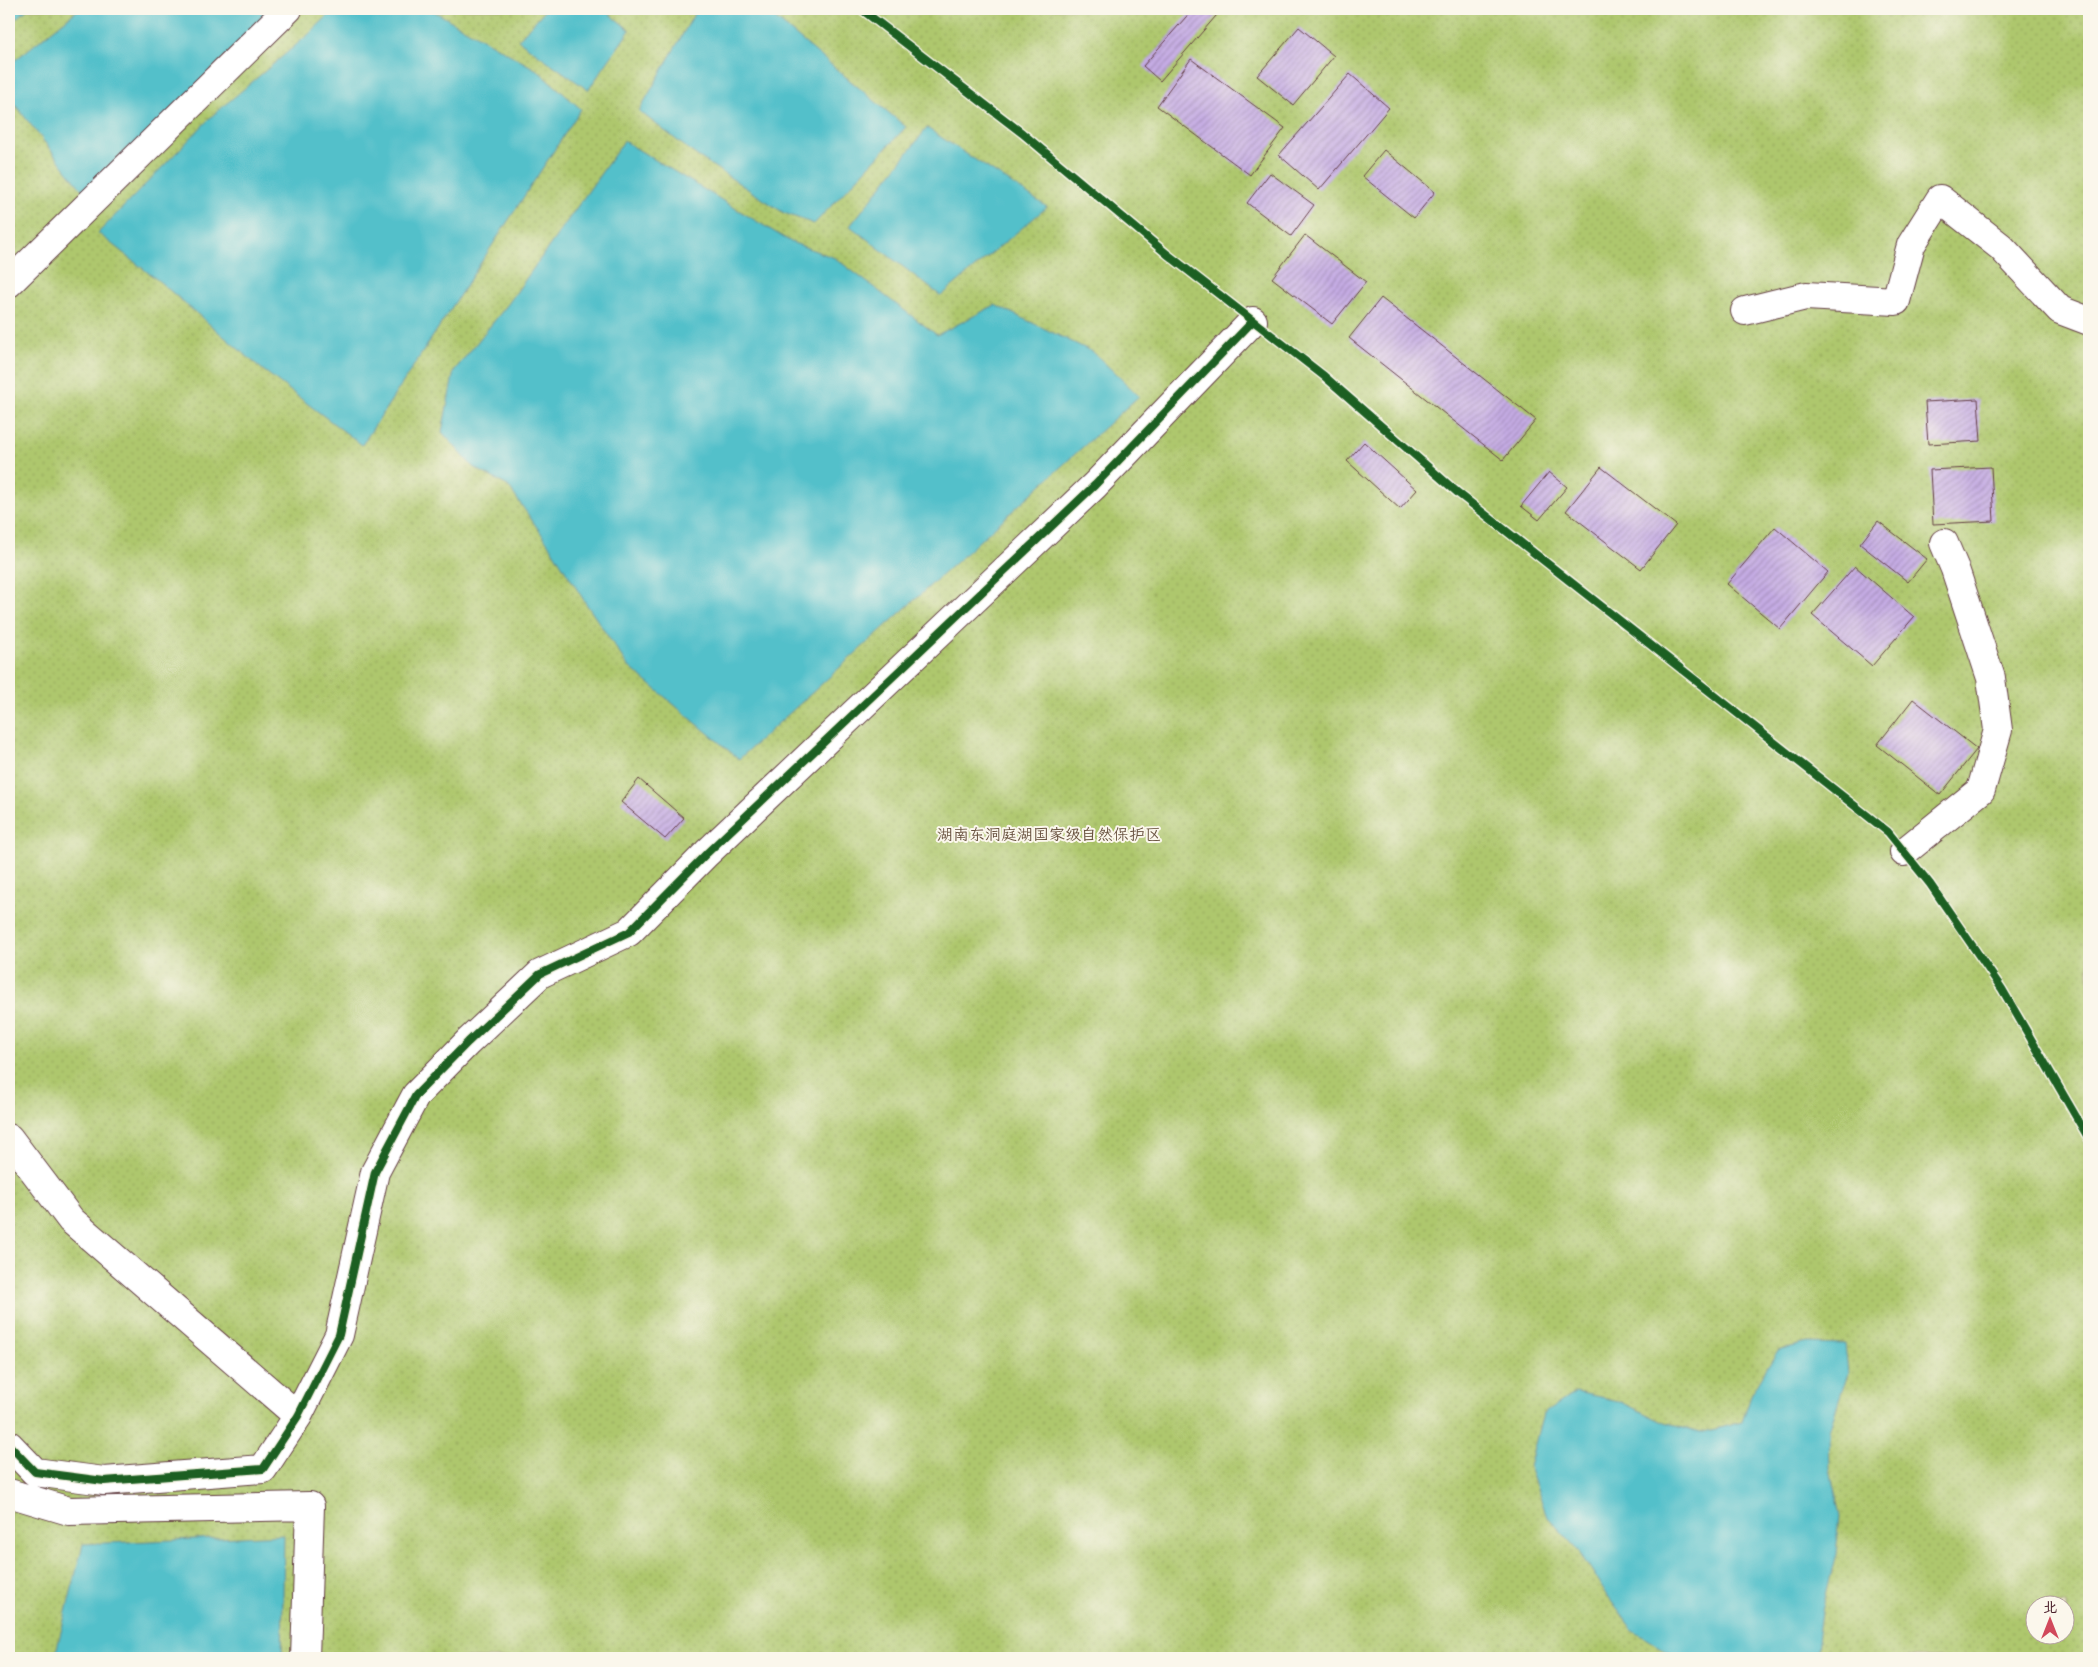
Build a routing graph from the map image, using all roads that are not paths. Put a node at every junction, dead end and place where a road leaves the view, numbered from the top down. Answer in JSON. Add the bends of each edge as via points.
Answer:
{"nodes":[{"id":1,"x":288,"y":9,"type":"edge"},
{"id":2,"x":9,"y":282,"type":"edge"},
{"id":3,"x":1745,"y":311,"type":"dead end"},
{"id":4,"x":1253,"y":321,"type":"dead end"},
{"id":5,"x":2089,"y":321,"type":"edge"},
{"id":6,"x":1944,"y":543,"type":"dead end"},
{"id":7,"x":1904,"y":852,"type":"dead end"},
{"id":8,"x":9,"y":1138,"type":"edge"},
{"id":9,"x":298,"y":1416,"type":"junction"},
{"id":10,"x":9,"y":1445,"type":"edge"},
{"id":11,"x":9,"y":1494,"type":"edge"},
{"id":12,"x":305,"y":1658,"type":"edge"}],
"edges":[{"from":1,"to":2,"type":"street"},
{"from":3,"to":5,"type":"street","via":[[1806,296],[1896,301],[1911,245],[1940,199],[2002,247],[2060,310]]},
{"from":4,"to":9,"type":"street","via":[[1095,486],[707,853],[629,932],[540,974],[416,1095],[375,1172],[339,1335]]},
{"from":6,"to":7,"type":"street","via":[[1991,678],[1998,730],[1981,790]]},
{"from":8,"to":9,"type":"street","via":[[71,1220]]},
{"from":9,"to":10,"type":"street","via":[[263,1469],[104,1481],[35,1472]]},
{"from":11,"to":12,"type":"street","via":[[69,1511],[310,1506]]}]}
